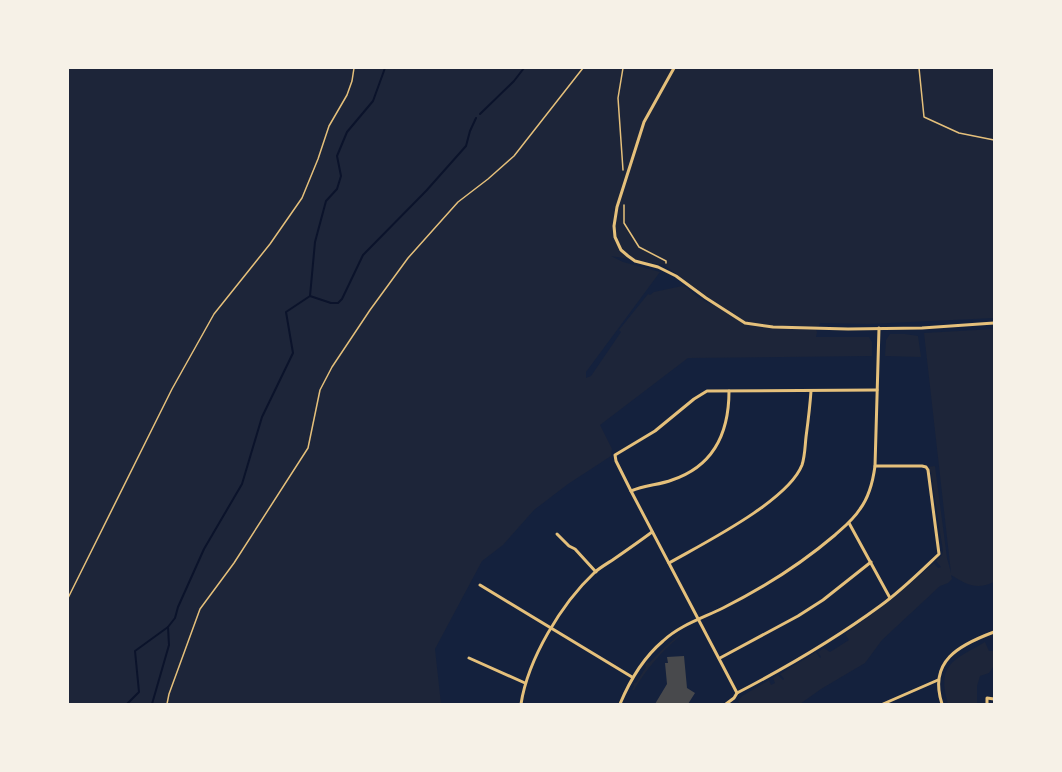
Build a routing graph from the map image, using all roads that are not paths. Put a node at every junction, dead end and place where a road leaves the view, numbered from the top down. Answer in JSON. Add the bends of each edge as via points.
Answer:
{"nodes":[{"id":1,"x":674,"y":68,"type":"edge"},
{"id":2,"x":994,"y":323,"type":"edge"},
{"id":3,"x":879,"y":328,"type":"junction"},
{"id":4,"x":877,"y":390,"type":"junction"},
{"id":5,"x":729,"y":391,"type":"junction"},
{"id":6,"x":811,"y":391,"type":"junction"},
{"id":7,"x":875,"y":466,"type":"junction"},
{"id":8,"x":631,"y":491,"type":"junction"},
{"id":9,"x":849,"y":523,"type":"junction"},
{"id":10,"x":652,"y":532,"type":"junction"},
{"id":11,"x":557,"y":534,"type":"dead end"},
{"id":12,"x":871,"y":562,"type":"junction"},
{"id":13,"x":669,"y":563,"type":"junction"},
{"id":14,"x":596,"y":572,"type":"junction"},
{"id":15,"x":480,"y":585,"type":"dead end"},
{"id":16,"x":890,"y":598,"type":"junction"},
{"id":17,"x":699,"y":619,"type":"junction"},
{"id":18,"x":551,"y":628,"type":"junction"},
{"id":19,"x":994,"y":632,"type":"edge"},
{"id":20,"x":469,"y":658,"type":"dead end"},
{"id":21,"x":720,"y":658,"type":"junction"},
{"id":22,"x":632,"y":677,"type":"junction"},
{"id":23,"x":938,"y":680,"type":"junction"},
{"id":24,"x":525,"y":683,"type":"junction"},
{"id":25,"x":737,"y":693,"type":"junction"},
{"id":26,"x":994,"y":699,"type":"edge"},
{"id":27,"x":521,"y":705,"type":"edge"},
{"id":28,"x":620,"y":705,"type":"edge"},
{"id":29,"x":726,"y":705,"type":"edge"},
{"id":30,"x":884,"y":705,"type":"edge"},
{"id":31,"x":942,"y":705,"type":"edge"},
{"id":32,"x":987,"y":705,"type":"edge"}],
"edges":[{"from":1,"to":3,"type":"street","via":[[644,122],[617,207],[614,226],[621,250],[635,261],[676,276],[745,323]]},
{"from":2,"to":3,"type":"street"},
{"from":3,"to":4,"type":"street"},
{"from":4,"to":6,"type":"street"},
{"from":4,"to":7,"type":"street"},
{"from":5,"to":6,"type":"street"},
{"from":5,"to":8,"type":"street","via":[[726,424],[706,459],[681,477]]},
{"from":5,"to":8,"type":"street","via":[[698,395],[655,431],[615,455]]},
{"from":6,"to":13,"type":"street","via":[[804,456],[792,481],[742,520]]},
{"from":7,"to":9,"type":"street","via":[[868,496]]},
{"from":7,"to":16,"type":"street","via":[[926,467],[939,554]]},
{"from":8,"to":10,"type":"street"},
{"from":9,"to":12,"type":"street"},
{"from":9,"to":17,"type":"street","via":[[771,581]]},
{"from":10,"to":13,"type":"street"},
{"from":10,"to":14,"type":"street"},
{"from":11,"to":14,"type":"street"},
{"from":12,"to":16,"type":"street"},
{"from":12,"to":21,"type":"street","via":[[798,616]]},
{"from":13,"to":17,"type":"street"},
{"from":14,"to":18,"type":"street"},
{"from":15,"to":18,"type":"street"},
{"from":16,"to":25,"type":"street","via":[[816,649]]},
{"from":17,"to":21,"type":"street"},
{"from":17,"to":22,"type":"street","via":[[664,640]]},
{"from":18,"to":22,"type":"street"},
{"from":18,"to":24,"type":"street"},
{"from":19,"to":23,"type":"street","via":[[948,658]]},
{"from":20,"to":24,"type":"street"},
{"from":21,"to":25,"type":"street"},
{"from":22,"to":28,"type":"street"},
{"from":23,"to":30,"type":"street"},
{"from":23,"to":31,"type":"street"},
{"from":24,"to":27,"type":"street"},
{"from":25,"to":29,"type":"street"},
{"from":26,"to":32,"type":"street","via":[[987,698]]}]}
